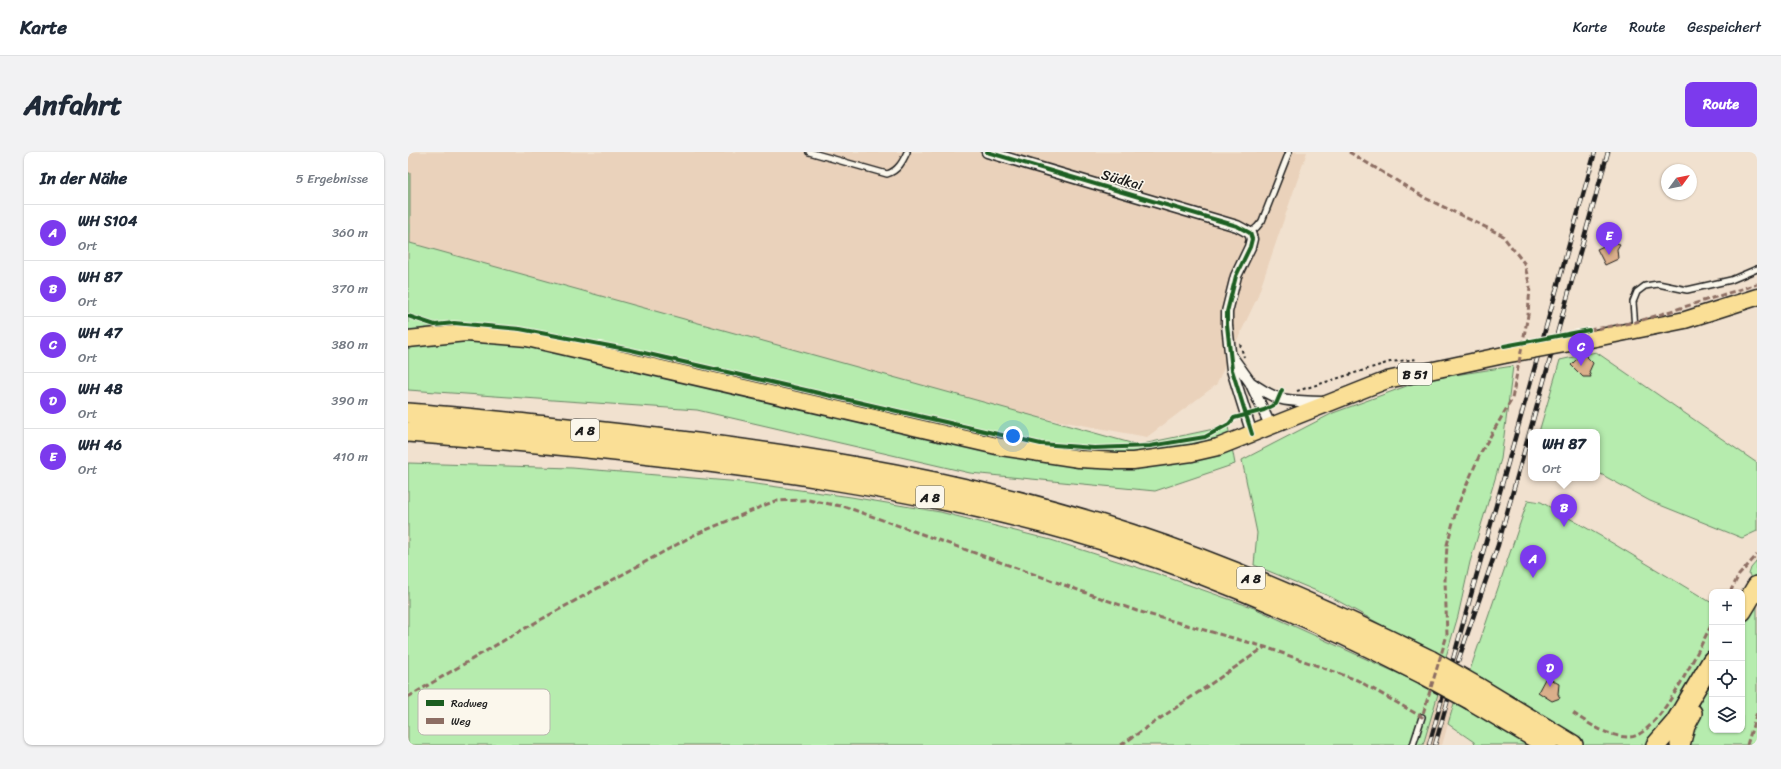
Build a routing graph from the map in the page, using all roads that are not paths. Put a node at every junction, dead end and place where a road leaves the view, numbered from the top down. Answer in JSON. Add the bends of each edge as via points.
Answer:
{"nodes":[{"id":1,"x":809,"y":152,"type":"edge"},
{"id":2,"x":907,"y":152,"type":"edge"},
{"id":3,"x":987,"y":152,"type":"edge"},
{"id":4,"x":1289,"y":152,"type":"edge"},
{"id":5,"x":1250,"y":232,"type":"junction"},
{"id":6,"x":1757,"y":269,"type":"edge"},
{"id":7,"x":1757,"y":297,"type":"edge"},
{"id":8,"x":1636,"y":330,"type":"junction"},
{"id":9,"x":408,"y":338,"type":"edge"},
{"id":10,"x":1232,"y":357,"type":"junction"},
{"id":11,"x":1250,"y":382,"type":"junction"},
{"id":12,"x":1329,"y":402,"type":"junction"},
{"id":13,"x":408,"y":412,"type":"edge"},
{"id":14,"x":1271,"y":427,"type":"junction"},
{"id":15,"x":408,"y":432,"type":"edge"},
{"id":16,"x":1252,"y":434,"type":"junction"},
{"id":17,"x":1757,"y":586,"type":"edge"},
{"id":18,"x":1757,"y":603,"type":"edge"},
{"id":19,"x":1745,"y":606,"type":"edge"},
{"id":20,"x":1743,"y":625,"type":"edge"},
{"id":21,"x":1709,"y":666,"type":"edge"},
{"id":22,"x":1426,"y":667,"type":"junction"},
{"id":23,"x":1709,"y":682,"type":"edge"},
{"id":24,"x":1474,"y":694,"type":"junction"},
{"id":25,"x":1422,"y":717,"type":"dead end"},
{"id":26,"x":1412,"y":745,"type":"edge"},
{"id":27,"x":1546,"y":745,"type":"edge"},
{"id":28,"x":1573,"y":745,"type":"edge"},
{"id":29,"x":1656,"y":745,"type":"edge"},
{"id":30,"x":1680,"y":745,"type":"edge"}],
"edges":[{"from":1,"to":2,"type":"lane","via":[[888,174],[899,166]]},
{"from":3,"to":5,"type":"street","name":"Südkai","via":[[1244,228]]},
{"from":4,"to":5,"type":"lane","via":[[1262,221]]},
{"from":5,"to":10,"type":"street","via":[[1250,247],[1236,276],[1227,312],[1228,340]]},
{"from":6,"to":8,"type":"lane","via":[[1731,280],[1687,290],[1658,284],[1645,286],[1637,292],[1633,302]]},
{"from":7,"to":8,"type":"main road","number":"B 51","via":[[1685,320]]},
{"from":8,"to":12,"type":"main road","number":"B 51","bridge":true,"via":[[1396,378]]},
{"from":9,"to":16,"type":"main road","number":"B 51","via":[[466,333],[527,338],[1001,447],[1079,459],[1133,461],[1170,457],[1218,447]]},
{"from":10,"to":11,"type":"street"},
{"from":10,"to":16,"type":"street","via":[[1232,370]]},
{"from":11,"to":12,"type":"street","via":[[1285,401]]},
{"from":11,"to":14,"type":"street"},
{"from":12,"to":14,"type":"main road","number":"B 51"},
{"from":13,"to":22,"type":"highway","number":"A 8","via":[[636,435],[762,451],[866,468],[987,494],[1129,533],[1192,555],[1302,599]]},
{"from":14,"to":16,"type":"main road","number":"B 51"},
{"from":15,"to":22,"type":"highway","number":"A 8","via":[[716,462],[865,485],[982,508],[1125,547],[1187,568]]},
{"from":17,"to":19,"type":"highway"},
{"from":18,"to":20,"type":"highway"},
{"from":21,"to":29,"type":"highway","via":[[1675,723]]},
{"from":22,"to":24,"type":"highway","number":"A 8","bridge":true},
{"from":23,"to":30,"type":"highway","via":[[1685,726]]},
{"from":24,"to":27,"type":"highway","number":"A 8"},
{"from":24,"to":28,"type":"highway","number":"A 8"},
{"from":25,"to":26,"type":"lane"}]}
